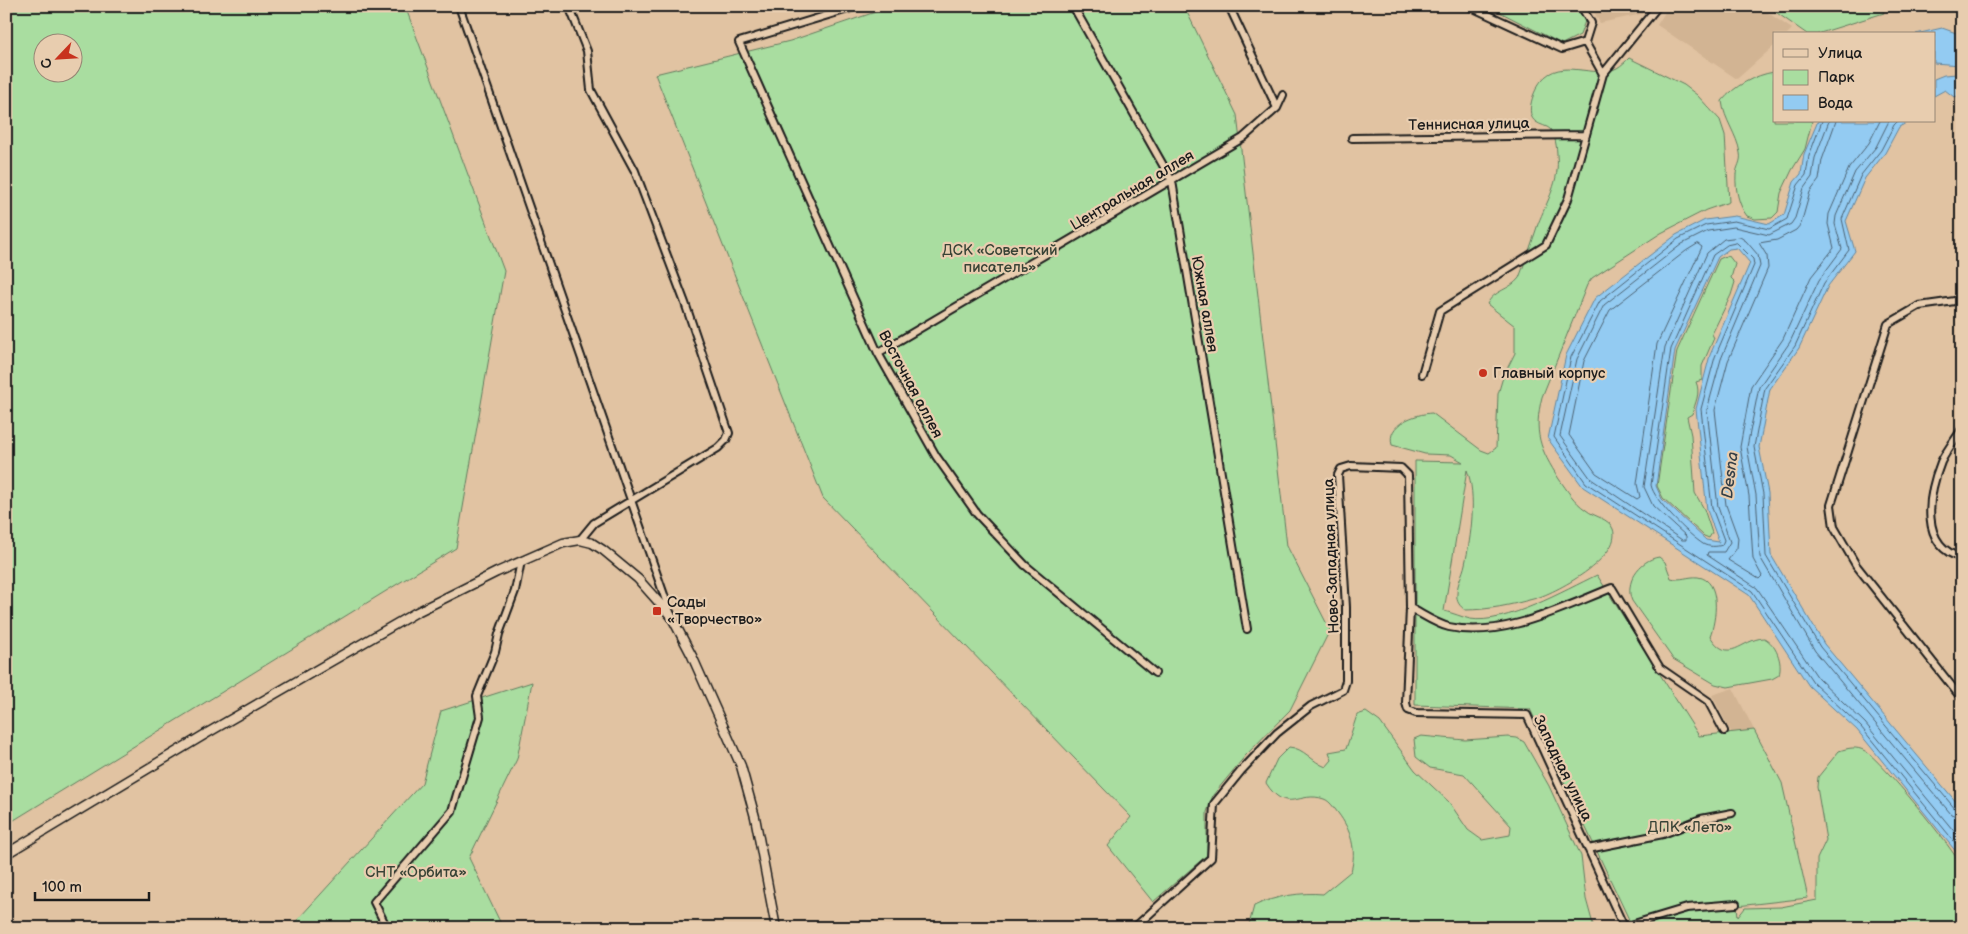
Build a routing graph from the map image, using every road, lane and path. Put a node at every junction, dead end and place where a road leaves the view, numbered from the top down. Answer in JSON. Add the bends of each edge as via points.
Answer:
{"nodes":[{"id":1,"x":459,"y":6,"type":"edge"},
{"id":2,"x":569,"y":6,"type":"edge"},
{"id":3,"x":858,"y":6,"type":"edge"},
{"id":4,"x":1073,"y":6,"type":"edge"},
{"id":5,"x":1229,"y":6,"type":"edge"},
{"id":6,"x":1469,"y":6,"type":"edge"},
{"id":7,"x":1581,"y":6,"type":"edge"},
{"id":8,"x":1658,"y":6,"type":"edge"},
{"id":9,"x":1585,"y":42,"type":"junction"},
{"id":10,"x":1603,"y":74,"type":"junction"},
{"id":11,"x":1283,"y":95,"type":"dead end"},
{"id":12,"x":1277,"y":108,"type":"junction"},
{"id":13,"x":1586,"y":134,"type":"junction"},
{"id":14,"x":1352,"y":138,"type":"dead end"},
{"id":15,"x":1172,"y":181,"type":"junction"},
{"id":16,"x":1962,"y":300,"type":"edge"},
{"id":17,"x":878,"y":353,"type":"junction"},
{"id":18,"x":1422,"y":374,"type":"dead end"},
{"id":19,"x":1962,"y":429,"type":"edge"},
{"id":20,"x":630,"y":500,"type":"junction"},
{"id":21,"x":580,"y":540,"type":"junction"},
{"id":22,"x":1962,"y":558,"type":"edge"},
{"id":23,"x":521,"y":562,"type":"junction"},
{"id":24,"x":1410,"y":608,"type":"junction"},
{"id":25,"x":671,"y":616,"type":"junction"},
{"id":26,"x":1247,"y":629,"type":"dead end"},
{"id":27,"x":1154,"y":672,"type":"dead end"},
{"id":28,"x":1962,"y":699,"type":"edge"},
{"id":29,"x":1724,"y":731,"type":"dead end"},
{"id":30,"x":1732,"y":813,"type":"dead end"},
{"id":31,"x":1588,"y":849,"type":"junction"},
{"id":32,"x":6,"y":854,"type":"edge"},
{"id":33,"x":1736,"y":904,"type":"dead end"},
{"id":34,"x":1624,"y":927,"type":"edge"},
{"id":35,"x":388,"y":928,"type":"edge"},
{"id":36,"x":776,"y":928,"type":"edge"},
{"id":37,"x":1134,"y":928,"type":"edge"}],
"edges":[{"from":1,"to":20,"type":"street"},
{"from":2,"to":20,"type":"street","via":[[587,51],[591,90],[635,171],[728,433],[718,448]]},
{"from":3,"to":17,"type":"street","name":"Восточная аллея","via":[[739,42]]},
{"from":4,"to":15,"type":"street","name":"Южная аллея"},
{"from":5,"to":12,"type":"street"},
{"from":6,"to":9,"type":"street","via":[[1562,49]]},
{"from":7,"to":9,"type":"street","via":[[1590,23]]},
{"from":8,"to":10,"type":"street"},
{"from":9,"to":10,"type":"street"},
{"from":10,"to":13,"type":"street"},
{"from":11,"to":12,"type":"street"},
{"from":12,"to":15,"type":"street","name":"Центральная аллея","via":[[1243,138]]},
{"from":13,"to":14,"type":"street","name":"Теннисная улица"},
{"from":13,"to":18,"type":"street","via":[[1568,198],[1546,244],[1440,310]]},
{"from":15,"to":17,"type":"street","name":"Центральная аллея"},
{"from":15,"to":26,"type":"street","name":"Южная аллея"},
{"from":16,"to":28,"type":"street","via":[[1919,306],[1888,324],[1831,505],[1834,527],[1856,565]]},
{"from":17,"to":27,"type":"street","name":"Восточная аллея","via":[[936,456],[977,514],[1025,565]]},
{"from":19,"to":22,"type":"street","via":[[1941,462],[1930,526],[1938,546]]},
{"from":20,"to":21,"type":"street","via":[[594,523]]},
{"from":20,"to":25,"type":"street"},
{"from":21,"to":23,"type":"street","via":[[563,543]]},
{"from":21,"to":25,"type":"street","via":[[592,543],[616,560]]},
{"from":23,"to":32,"type":"street","via":[[415,612]]},
{"from":23,"to":35,"type":"street","via":[[495,652],[477,696],[480,717],[452,811],[374,902]]},
{"from":24,"to":29,"type":"street","via":[[1447,626],[1469,629],[1511,625],[1612,588],[1660,668],[1708,701]]},
{"from":24,"to":31,"type":"street","name":"Западная улица","via":[[1408,710],[1416,713],[1527,716]]},
{"from":24,"to":37,"type":"street","name":"Ново-Западная улица","via":[[1408,475],[1401,468],[1345,467],[1338,475],[1346,607],[1346,681],[1343,690],[1311,706],[1277,733],[1241,771],[1214,804],[1211,858]]},
{"from":25,"to":36,"type":"street","via":[[718,709],[742,766]]},
{"from":30,"to":31,"type":"street","via":[[1701,819],[1663,834]]},
{"from":31,"to":34,"type":"street","name":"Западная улица"},
{"from":33,"to":34,"type":"street","via":[[1687,908]]}]}
